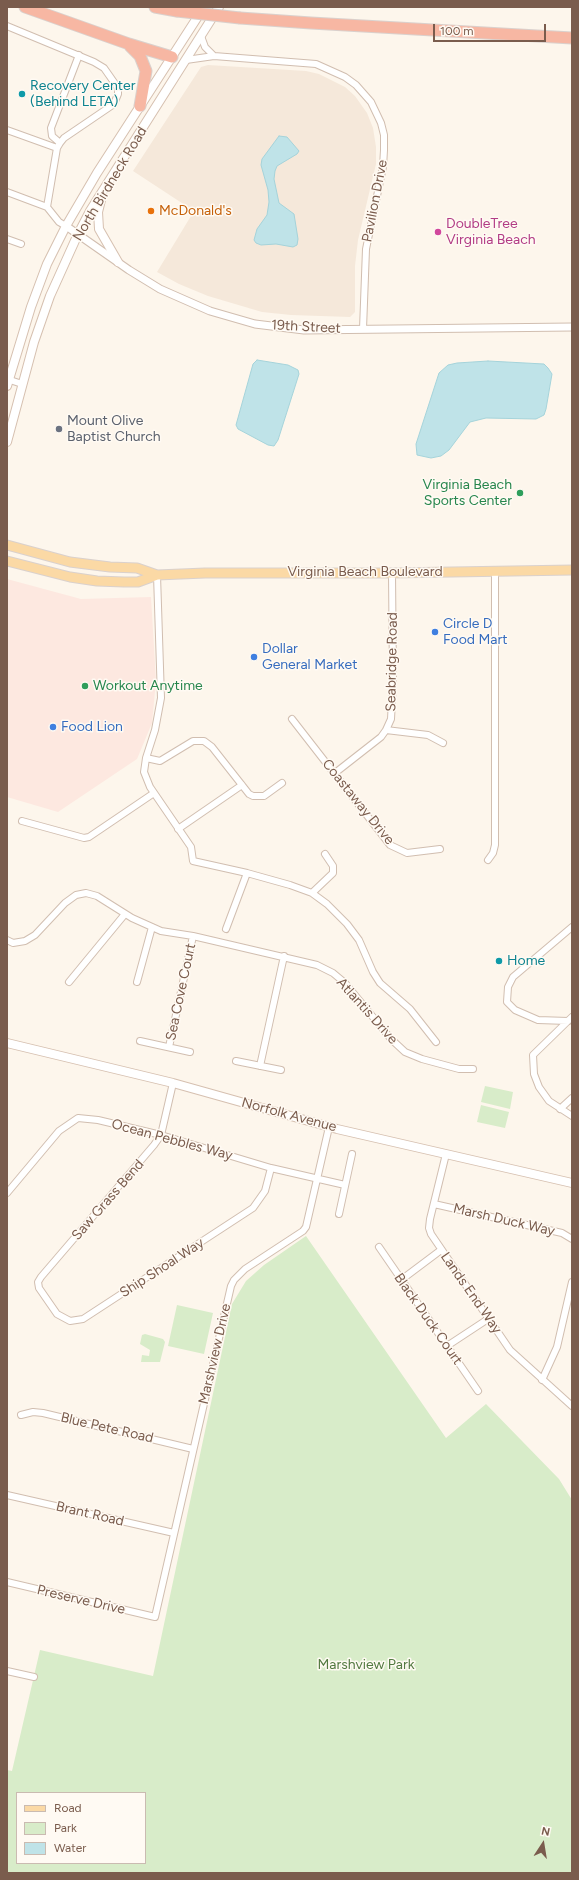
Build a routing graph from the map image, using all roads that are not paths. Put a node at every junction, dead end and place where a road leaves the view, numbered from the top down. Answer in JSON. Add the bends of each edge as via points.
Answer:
{"nodes":[{"id":1,"x":25,"y":7,"type":"edge"},
{"id":2,"x":155,"y":7,"type":"edge"},
{"id":3,"x":204,"y":7,"type":"edge"},
{"id":4,"x":219,"y":7,"type":"edge"},
{"id":5,"x":7,"y":26,"type":"edge"},
{"id":6,"x":201,"y":36,"type":"junction"},
{"id":7,"x":572,"y":38,"type":"edge"},
{"id":8,"x":128,"y":44,"type":"junction"},
{"id":9,"x":79,"y":55,"type":"junction"},
{"id":10,"x":214,"y":56,"type":"junction"},
{"id":11,"x":172,"y":57,"type":"junction"},
{"id":12,"x":186,"y":60,"type":"junction"},
{"id":13,"x":140,"y":106,"type":"junction"},
{"id":14,"x":7,"y":130,"type":"edge"},
{"id":15,"x":58,"y":146,"type":"junction"},
{"id":16,"x":104,"y":189,"type":"junction"},
{"id":17,"x":7,"y":192,"type":"edge"},
{"id":18,"x":47,"y":207,"type":"junction"},
{"id":19,"x":66,"y":226,"type":"junction"},
{"id":20,"x":78,"y":234,"type":"junction"},
{"id":21,"x":7,"y":239,"type":"edge"},
{"id":22,"x":21,"y":244,"type":"dead end"},
{"id":23,"x":118,"y":262,"type":"junction"},
{"id":24,"x":572,"y":327,"type":"edge"},
{"id":25,"x":363,"y":329,"type":"junction"},
{"id":26,"x":8,"y":381,"type":"edge"},
{"id":27,"x":22,"y":384,"type":"junction"},
{"id":28,"x":7,"y":442,"type":"edge"},
{"id":29,"x":7,"y":545,"type":"edge"},
{"id":30,"x":7,"y":561,"type":"edge"},
{"id":31,"x":572,"y":570,"type":"edge"},
{"id":32,"x":495,"y":572,"type":"junction"},
{"id":33,"x":392,"y":573,"type":"junction"},
{"id":34,"x":157,"y":575,"type":"junction"},
{"id":35,"x":292,"y":719,"type":"dead end"},
{"id":36,"x":386,"y":730,"type":"junction"},
{"id":37,"x":443,"y":743,"type":"dead end"},
{"id":38,"x":146,"y":758,"type":"junction"},
{"id":39,"x":335,"y":773,"type":"junction"},
{"id":40,"x":282,"y":782,"type":"dead end"},
{"id":41,"x":242,"y":785,"type":"junction"},
{"id":42,"x":154,"y":793,"type":"junction"},
{"id":43,"x":22,"y":821,"type":"dead end"},
{"id":44,"x":178,"y":829,"type":"junction"},
{"id":45,"x":440,"y":849,"type":"dead end"},
{"id":46,"x":325,"y":854,"type":"dead end"},
{"id":47,"x":488,"y":860,"type":"dead end"},
{"id":48,"x":247,"y":873,"type":"junction"},
{"id":49,"x":312,"y":893,"type":"junction"},
{"id":50,"x":125,"y":914,"type":"junction"},
{"id":51,"x":152,"y":927,"type":"junction"},
{"id":52,"x":572,"y":927,"type":"edge"},
{"id":53,"x":226,"y":929,"type":"dead end"},
{"id":54,"x":193,"y":936,"type":"junction"},
{"id":55,"x":10,"y":942,"type":"edge"},
{"id":56,"x":284,"y":956,"type":"junction"},
{"id":57,"x":69,"y":982,"type":"dead end"},
{"id":58,"x":137,"y":982,"type":"dead end"},
{"id":59,"x":570,"y":1019,"type":"edge"},
{"id":60,"x":140,"y":1041,"type":"dead end"},
{"id":61,"x":436,"y":1042,"type":"dead end"},
{"id":62,"x":7,"y":1043,"type":"edge"},
{"id":63,"x":169,"y":1047,"type":"junction"},
{"id":64,"x":190,"y":1052,"type":"dead end"},
{"id":65,"x":236,"y":1061,"type":"dead end"},
{"id":66,"x":260,"y":1066,"type":"junction"},
{"id":67,"x":473,"y":1069,"type":"dead end"},
{"id":68,"x":281,"y":1070,"type":"dead end"},
{"id":69,"x":173,"y":1083,"type":"junction"},
{"id":70,"x":572,"y":1098,"type":"edge"},
{"id":71,"x":560,"y":1109,"type":"junction"},
{"id":72,"x":572,"y":1116,"type":"edge"},
{"id":73,"x":329,"y":1127,"type":"junction"},
{"id":74,"x":160,"y":1135,"type":"junction"},
{"id":75,"x":352,"y":1154,"type":"dead end"},
{"id":76,"x":446,"y":1154,"type":"junction"},
{"id":77,"x":271,"y":1168,"type":"junction"},
{"id":78,"x":318,"y":1178,"type":"junction"},
{"id":79,"x":572,"y":1183,"type":"edge"},
{"id":80,"x":345,"y":1185,"type":"junction"},
{"id":81,"x":7,"y":1193,"type":"edge"},
{"id":82,"x":434,"y":1204,"type":"junction"},
{"id":83,"x":339,"y":1214,"type":"dead end"},
{"id":84,"x":572,"y":1239,"type":"edge"},
{"id":85,"x":379,"y":1248,"type":"dead end"},
{"id":86,"x":441,"y":1250,"type":"junction"},
{"id":87,"x":401,"y":1280,"type":"junction"},
{"id":88,"x":572,"y":1282,"type":"edge"},
{"id":89,"x":39,"y":1288,"type":"joint"},
{"id":90,"x":488,"y":1318,"type":"junction"},
{"id":91,"x":446,"y":1346,"type":"junction"},
{"id":92,"x":542,"y":1380,"type":"junction"},
{"id":93,"x":478,"y":1391,"type":"dead end"},
{"id":94,"x":572,"y":1406,"type":"edge"},
{"id":95,"x":21,"y":1414,"type":"dead end"},
{"id":96,"x":193,"y":1449,"type":"junction"},
{"id":97,"x":7,"y":1495,"type":"edge"},
{"id":98,"x":174,"y":1532,"type":"junction"},
{"id":99,"x":7,"y":1582,"type":"edge"},
{"id":100,"x":155,"y":1617,"type":"joint"},
{"id":101,"x":7,"y":1671,"type":"edge"},
{"id":102,"x":34,"y":1677,"type":"dead end"}],
"edges":[{"from":1,"to":8,"type":"highway"},
{"from":2,"to":7,"type":"highway","bridge":true,"via":[[240,18]]},
{"from":3,"to":11,"type":"main road","name":"North Birdneck Road"},
{"from":4,"to":6,"type":"main road","name":"North Birdneck Road"},
{"from":5,"to":9,"type":"street"},
{"from":6,"to":10,"type":"street","via":[[205,47]]},
{"from":6,"to":12,"type":"main road","name":"North Birdneck Road"},
{"from":8,"to":11,"type":"highway"},
{"from":8,"to":13,"type":"highway","via":[[140,56],[146,71]]},
{"from":9,"to":15,"type":"street","via":[[51,128]]},
{"from":9,"to":15,"type":"street","via":[[104,68],[117,85],[118,94],[114,104],[64,138]]},
{"from":10,"to":12,"type":"street","name":"Pavilion Drive"},
{"from":10,"to":25,"type":"street","name":"Pavilion Drive","via":[[316,64],[356,85],[377,112],[384,135],[383,168],[368,230]]},
{"from":11,"to":12,"type":"main road","name":"Pavilion Drive"},
{"from":11,"to":13,"type":"main road","name":"North Birdneck Road"},
{"from":12,"to":16,"type":"main road","name":"North Birdneck Road"},
{"from":13,"to":19,"type":"main road","name":"North Birdneck Road"},
{"from":14,"to":15,"type":"street"},
{"from":15,"to":18,"type":"street"},
{"from":16,"to":20,"type":"main road","name":"North Birdneck Road"},
{"from":16,"to":23,"type":"main road","via":[[98,212],[99,227]]},
{"from":17,"to":18,"type":"street"},
{"from":18,"to":19,"type":"street","via":[[59,222]]},
{"from":19,"to":20,"type":"street","name":"19th Street"},
{"from":19,"to":26,"type":"main road","name":"North Birdneck Road","via":[[47,264]]},
{"from":20,"to":23,"type":"street","name":"19th Street"},
{"from":20,"to":27,"type":"main road","name":"North Birdneck Road","via":[[50,296]]},
{"from":21,"to":22,"type":"street"},
{"from":23,"to":25,"type":"street","name":"19th Street","via":[[177,298],[230,318],[304,330]]},
{"from":24,"to":25,"type":"street","name":"19th Street"},
{"from":26,"to":27,"type":"street"},
{"from":27,"to":28,"type":"main road","name":"North Birdneck Road"},
{"from":29,"to":34,"type":"main road","name":"Virginia Beach Boulevard","via":[[70,562],[137,568]]},
{"from":30,"to":34,"type":"main road","name":"Virginia Beach Boulevard","via":[[56,574],[97,580],[138,582]]},
{"from":31,"to":32,"type":"main road","name":"Virginia Beach Boulevard"},
{"from":32,"to":33,"type":"main road","name":"Virginia Beach Boulevard"},
{"from":32,"to":47,"type":"street","via":[[495,845]]},
{"from":33,"to":34,"type":"main road","name":"Virginia Beach Boulevard","via":[[256,572]]},
{"from":33,"to":36,"type":"street","name":"Seabridge Road","via":[[393,681],[391,719]]},
{"from":34,"to":38,"type":"street","via":[[161,698]]},
{"from":35,"to":39,"type":"street","name":"Coastaway Drive"},
{"from":36,"to":37,"type":"street","via":[[428,735]]},
{"from":36,"to":39,"type":"street","name":"Seabridge Road"},
{"from":38,"to":41,"type":"street","via":[[160,761],[193,741],[204,741],[212,747]]},
{"from":38,"to":42,"type":"street","via":[[144,772]]},
{"from":39,"to":45,"type":"street","name":"Coastaway Drive","via":[[395,848],[407,853]]},
{"from":40,"to":41,"type":"street","via":[[267,794],[258,797],[250,794]]},
{"from":41,"to":44,"type":"street"},
{"from":42,"to":43,"type":"street","via":[[89,837],[84,838]]},
{"from":42,"to":44,"type":"street"},
{"from":44,"to":48,"type":"street","via":[[191,847],[193,861]]},
{"from":46,"to":49,"type":"street","via":[[334,866],[333,873]]},
{"from":48,"to":49,"type":"street"},
{"from":48,"to":53,"type":"street"},
{"from":49,"to":61,"type":"street","via":[[347,924],[360,940],[380,983],[410,1009]]},
{"from":50,"to":51,"type":"street","name":"Atlantis Drive"},
{"from":50,"to":55,"type":"street","name":"Atlantis Drive","via":[[97,896],[86,893],[76,895],[35,935],[25,941]]},
{"from":50,"to":57,"type":"street"},
{"from":51,"to":54,"type":"street","name":"Atlantis Drive","via":[[161,932]]},
{"from":51,"to":58,"type":"street"},
{"from":52,"to":59,"type":"street","via":[[513,977],[508,987],[507,1002],[515,1010],[538,1020]]},
{"from":54,"to":56,"type":"street","name":"Atlantis Drive"},
{"from":54,"to":63,"type":"street","name":"Sea Cove Court"},
{"from":56,"to":66,"type":"street"},
{"from":56,"to":67,"type":"street","name":"Atlantis Drive","via":[[317,965],[333,973],[345,983],[391,1039],[405,1052],[459,1070]]},
{"from":59,"to":71,"type":"street","via":[[533,1055],[534,1074],[539,1086],[549,1101]]},
{"from":60,"to":63,"type":"street"},
{"from":62,"to":69,"type":"main road","name":"Norfolk Avenue"},
{"from":63,"to":64,"type":"street"},
{"from":65,"to":66,"type":"street"},
{"from":66,"to":68,"type":"street"},
{"from":69,"to":73,"type":"main road","name":"Norfolk Avenue"},
{"from":69,"to":74,"type":"street","name":"Saw Grass Bend"},
{"from":70,"to":71,"type":"street"},
{"from":71,"to":72,"type":"street"},
{"from":73,"to":76,"type":"main road","name":"Norfolk Avenue"},
{"from":73,"to":78,"type":"street","name":"Marshview Drive"},
{"from":74,"to":77,"type":"street","name":"Ocean Pebbles Way"},
{"from":74,"to":81,"type":"street","name":"Ocean Pebbles Way","via":[[98,1120],[78,1118],[59,1131]]},
{"from":74,"to":89,"type":"street","name":"Saw Grass Bend","via":[[140,1163],[41,1277],[38,1282]]},
{"from":75,"to":80,"type":"street"},
{"from":76,"to":79,"type":"main road","name":"Norfolk Avenue"},
{"from":76,"to":82,"type":"street","name":"Lands End Way"},
{"from":77,"to":78,"type":"street","name":"Ocean Pebbles Way"},
{"from":77,"to":89,"type":"street","name":"Ship Shoal Way","via":[[265,1191],[252,1208],[82,1319],[70,1321],[57,1314]]},
{"from":78,"to":80,"type":"street","name":"Ocean Pebbles Way"},
{"from":78,"to":96,"type":"street","name":"Marshview Drive","via":[[306,1227],[246,1269],[231,1286]]},
{"from":80,"to":83,"type":"street"},
{"from":82,"to":84,"type":"street","name":"Marsh Duck Way","via":[[562,1233]]},
{"from":82,"to":86,"type":"street","name":"Lands End Way","via":[[429,1228]]},
{"from":85,"to":87,"type":"street","name":"Black Duck Court"},
{"from":86,"to":87,"type":"street"},
{"from":86,"to":90,"type":"street","name":"Lands End Way"},
{"from":87,"to":91,"type":"street","name":"Black Duck Court"},
{"from":88,"to":92,"type":"street","via":[[557,1346]]},
{"from":90,"to":91,"type":"street"},
{"from":90,"to":92,"type":"street","name":"Lands End Way","via":[[510,1350]]},
{"from":91,"to":93,"type":"street","name":"Black Duck Court"},
{"from":92,"to":94,"type":"street","name":"Lands End Way"},
{"from":95,"to":96,"type":"street","name":"Blue Pete Road","via":[[43,1413]]},
{"from":96,"to":98,"type":"street","name":"Marshview Drive"},
{"from":97,"to":98,"type":"street","name":"Brant Road"},
{"from":98,"to":100,"type":"street","name":"Marshview Drive"},
{"from":99,"to":100,"type":"street","name":"Preserve Drive"},
{"from":101,"to":102,"type":"street"}]}
